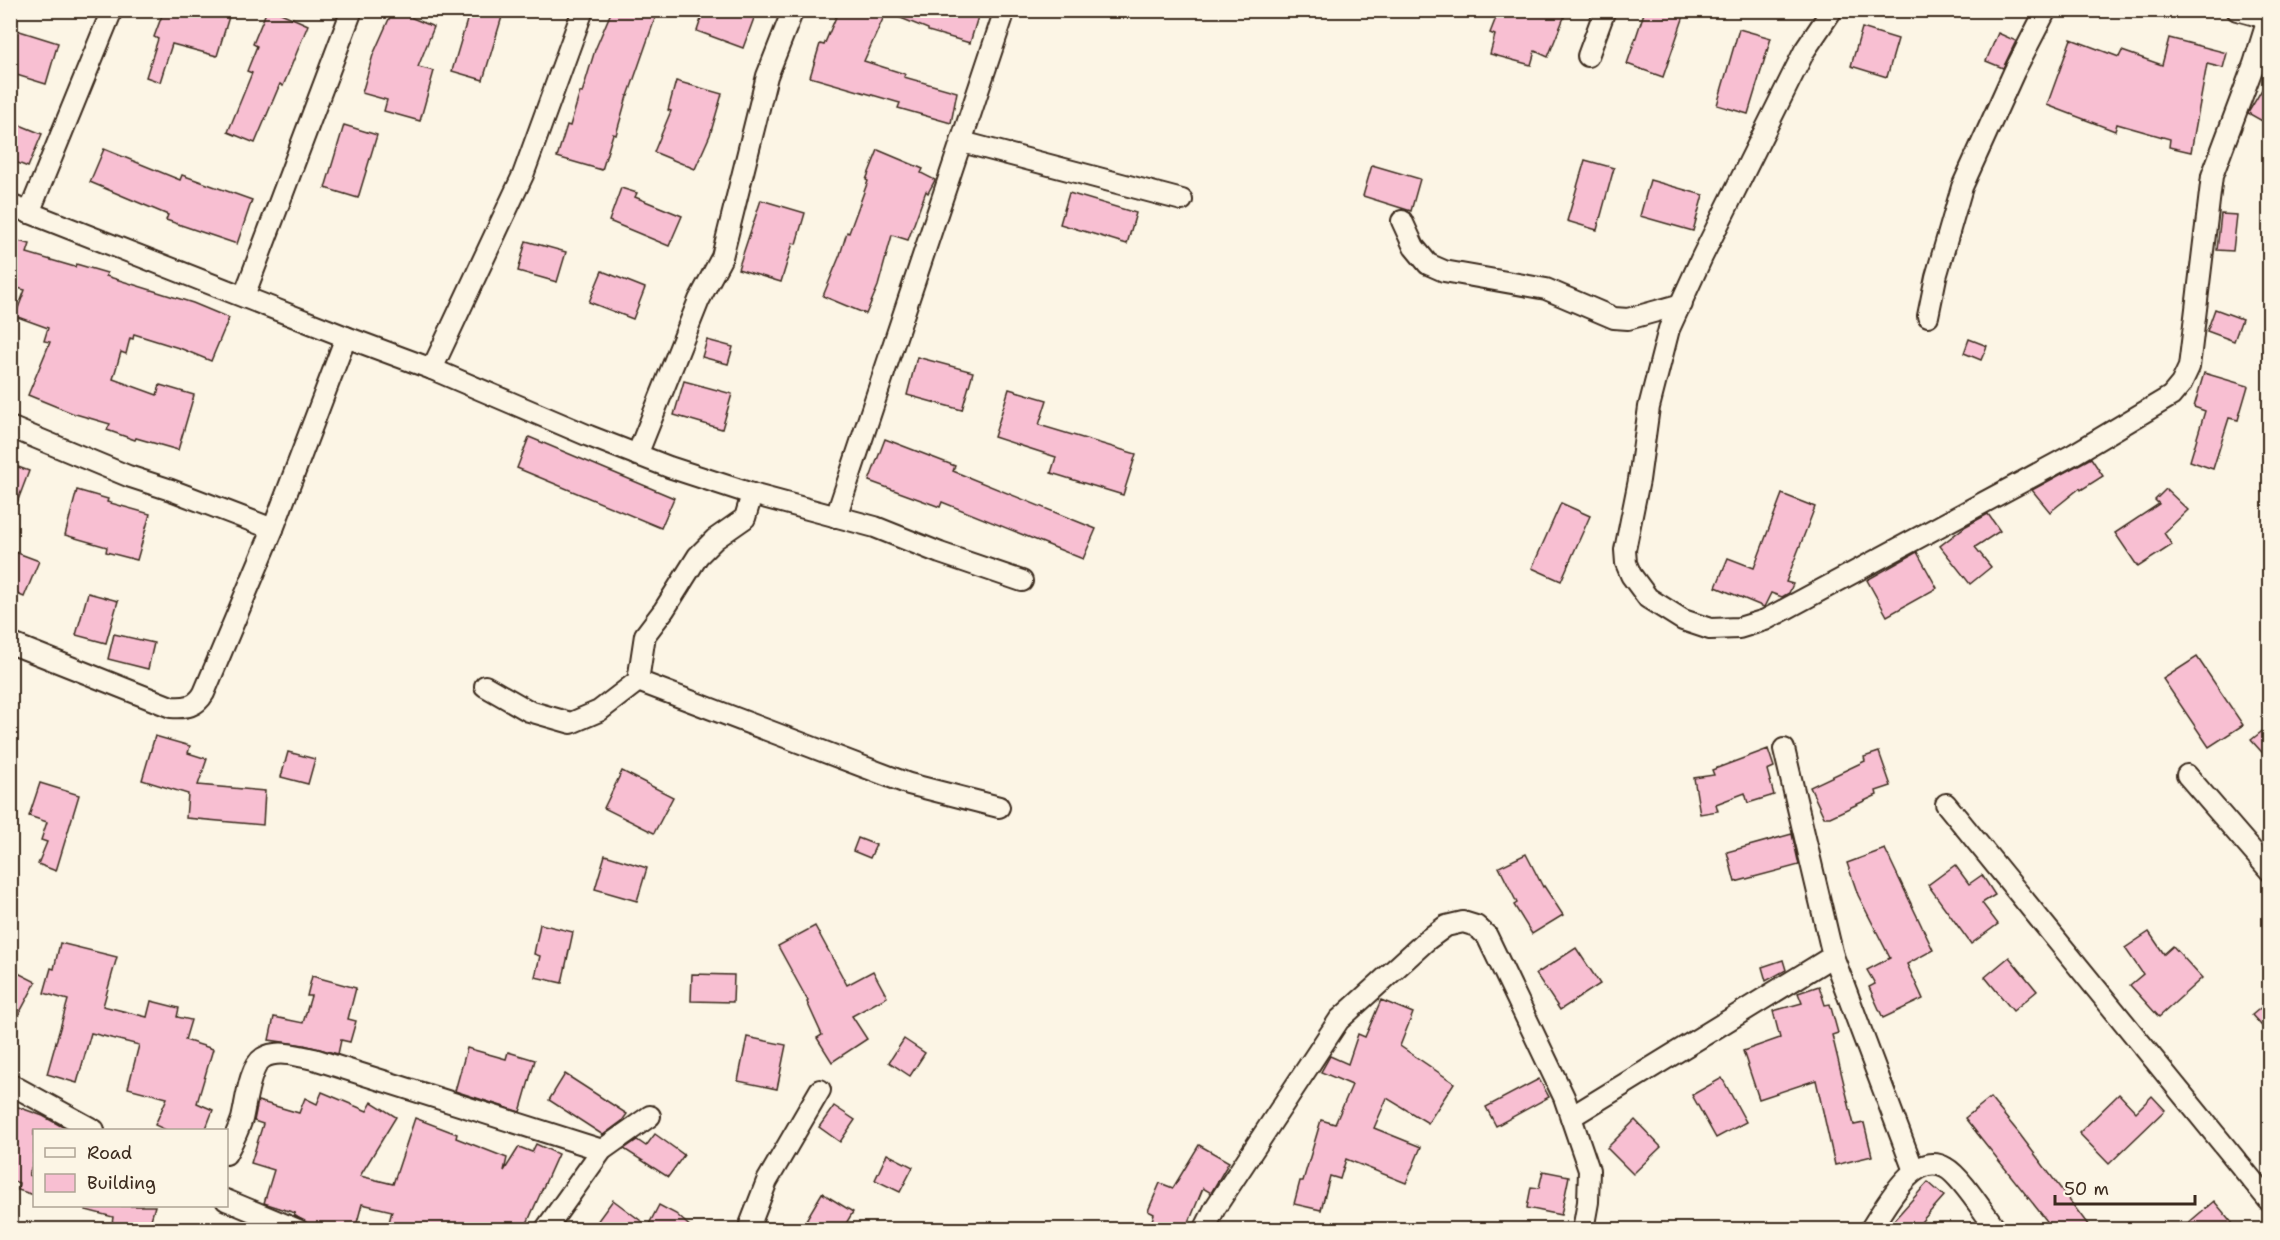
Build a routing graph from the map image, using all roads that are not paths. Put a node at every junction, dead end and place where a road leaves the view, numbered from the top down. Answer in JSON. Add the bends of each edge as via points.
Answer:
{"nodes":[{"id":1,"x":352,"y":10,"type":"edge"},
{"id":2,"x":583,"y":10,"type":"edge"},
{"id":3,"x":793,"y":10,"type":"edge"},
{"id":4,"x":1005,"y":10,"type":"edge"},
{"id":5,"x":1605,"y":10,"type":"edge"},
{"id":6,"x":1832,"y":10,"type":"edge"},
{"id":7,"x":2046,"y":10,"type":"edge"},
{"id":8,"x":2237,"y":10,"type":"edge"},
{"id":9,"x":110,"y":11,"type":"edge"},
{"id":10,"x":2269,"y":19,"type":"edge"},
{"id":11,"x":1588,"y":56,"type":"dead end"},
{"id":12,"x":962,"y":142,"type":"junction"},
{"id":13,"x":1182,"y":200,"type":"dead end"},
{"id":14,"x":10,"y":205,"type":"edge"},
{"id":15,"x":29,"y":213,"type":"junction"},
{"id":16,"x":1402,"y":221,"type":"dead end"},
{"id":17,"x":244,"y":296,"type":"junction"},
{"id":18,"x":1682,"y":304,"type":"junction"},
{"id":19,"x":1928,"y":316,"type":"dead end"},
{"id":20,"x":346,"y":338,"type":"junction"},
{"id":21,"x":432,"y":369,"type":"junction"},
{"id":22,"x":10,"y":427,"type":"edge"},
{"id":23,"x":637,"y":454,"type":"junction"},
{"id":24,"x":752,"y":494,"type":"junction"},
{"id":25,"x":836,"y":517,"type":"junction"},
{"id":26,"x":273,"y":529,"type":"junction"},
{"id":27,"x":1022,"y":580,"type":"dead end"},
{"id":28,"x":10,"y":643,"type":"edge"},
{"id":29,"x":638,"y":681,"type":"junction"},
{"id":30,"x":486,"y":686,"type":"dead end"},
{"id":31,"x":1784,"y":749,"type":"dead end"},
{"id":32,"x":2187,"y":775,"type":"dead end"},
{"id":33,"x":1946,"y":804,"type":"dead end"},
{"id":34,"x":999,"y":807,"type":"dead end"},
{"id":35,"x":2270,"y":871,"type":"edge"},
{"id":36,"x":1833,"y":956,"type":"junction"},
{"id":37,"x":10,"y":1084,"type":"edge"},
{"id":38,"x":820,"y":1090,"type":"dead end"},
{"id":39,"x":650,"y":1116,"type":"dead end"},
{"id":40,"x":1571,"y":1117,"type":"junction"},
{"id":41,"x":90,"y":1129,"type":"edge"},
{"id":42,"x":228,"y":1150,"type":"edge"},
{"id":43,"x":602,"y":1150,"type":"junction"},
{"id":44,"x":1914,"y":1171,"type":"junction"},
{"id":45,"x":228,"y":1201,"type":"edge"},
{"id":46,"x":2270,"y":1202,"type":"edge"},
{"id":47,"x":298,"y":1230,"type":"edge"},
{"id":48,"x":545,"y":1230,"type":"edge"},
{"id":49,"x":748,"y":1230,"type":"edge"},
{"id":50,"x":1204,"y":1230,"type":"edge"},
{"id":51,"x":1583,"y":1230,"type":"edge"},
{"id":52,"x":1870,"y":1230,"type":"edge"},
{"id":53,"x":1997,"y":1230,"type":"edge"}],
"edges":[{"from":1,"to":17,"type":"street"},
{"from":2,"to":21,"type":"street","via":[[523,175]]},
{"from":3,"to":23,"type":"street","via":[[767,76],[722,257],[699,300]]},
{"from":4,"to":12,"type":"street"},
{"from":5,"to":11,"type":"street"},
{"from":6,"to":18,"type":"street","via":[[1805,50]]},
{"from":7,"to":19,"type":"street","via":[[1962,188]]},
{"from":8,"to":10,"type":"street"},
{"from":9,"to":15,"type":"street"},
{"from":10,"to":18,"type":"street","via":[[2212,176],[2189,367],[2171,396],[2064,460],[1765,620],[1740,628],[1710,629],[1683,620],[1648,598],[1626,563],[1649,406],[1669,329]]},
{"from":12,"to":13,"type":"street"},
{"from":12,"to":25,"type":"street"},
{"from":14,"to":15,"type":"street"},
{"from":15,"to":17,"type":"street"},
{"from":16,"to":18,"type":"street","via":[[1414,247],[1428,264],[1444,271],[1546,289],[1614,318],[1628,320]]},
{"from":17,"to":20,"type":"street"},
{"from":20,"to":21,"type":"street"},
{"from":20,"to":26,"type":"street"},
{"from":21,"to":23,"type":"street"},
{"from":22,"to":26,"type":"street","via":[[128,476]]},
{"from":23,"to":24,"type":"street"},
{"from":24,"to":25,"type":"street"},
{"from":24,"to":29,"type":"street","via":[[746,518],[698,556],[645,635]]},
{"from":25,"to":27,"type":"street","via":[[875,527]]},
{"from":26,"to":28,"type":"street","via":[[196,704],[171,707]]},
{"from":29,"to":30,"type":"street","via":[[599,711],[571,723],[529,711]]},
{"from":29,"to":34,"type":"street","via":[[909,784]]},
{"from":31,"to":36,"type":"street"},
{"from":32,"to":35,"type":"street"},
{"from":33,"to":46,"type":"street"},
{"from":36,"to":40,"type":"street"},
{"from":36,"to":44,"type":"street"},
{"from":37,"to":41,"type":"street"},
{"from":38,"to":49,"type":"street","via":[[767,1181]]},
{"from":39,"to":43,"type":"street"},
{"from":40,"to":50,"type":"street","via":[[1487,936],[1476,926],[1463,922],[1446,926],[1339,1020]]},
{"from":40,"to":51,"type":"street","via":[[1589,1170]]},
{"from":42,"to":43,"type":"street","via":[[241,1121],[256,1065],[264,1057],[286,1054],[314,1059]]},
{"from":43,"to":48,"type":"street"},
{"from":44,"to":52,"type":"street","via":[[1902,1182]]},
{"from":44,"to":53,"type":"street","via":[[1932,1164],[1947,1168]]},
{"from":45,"to":47,"type":"street"}]}
